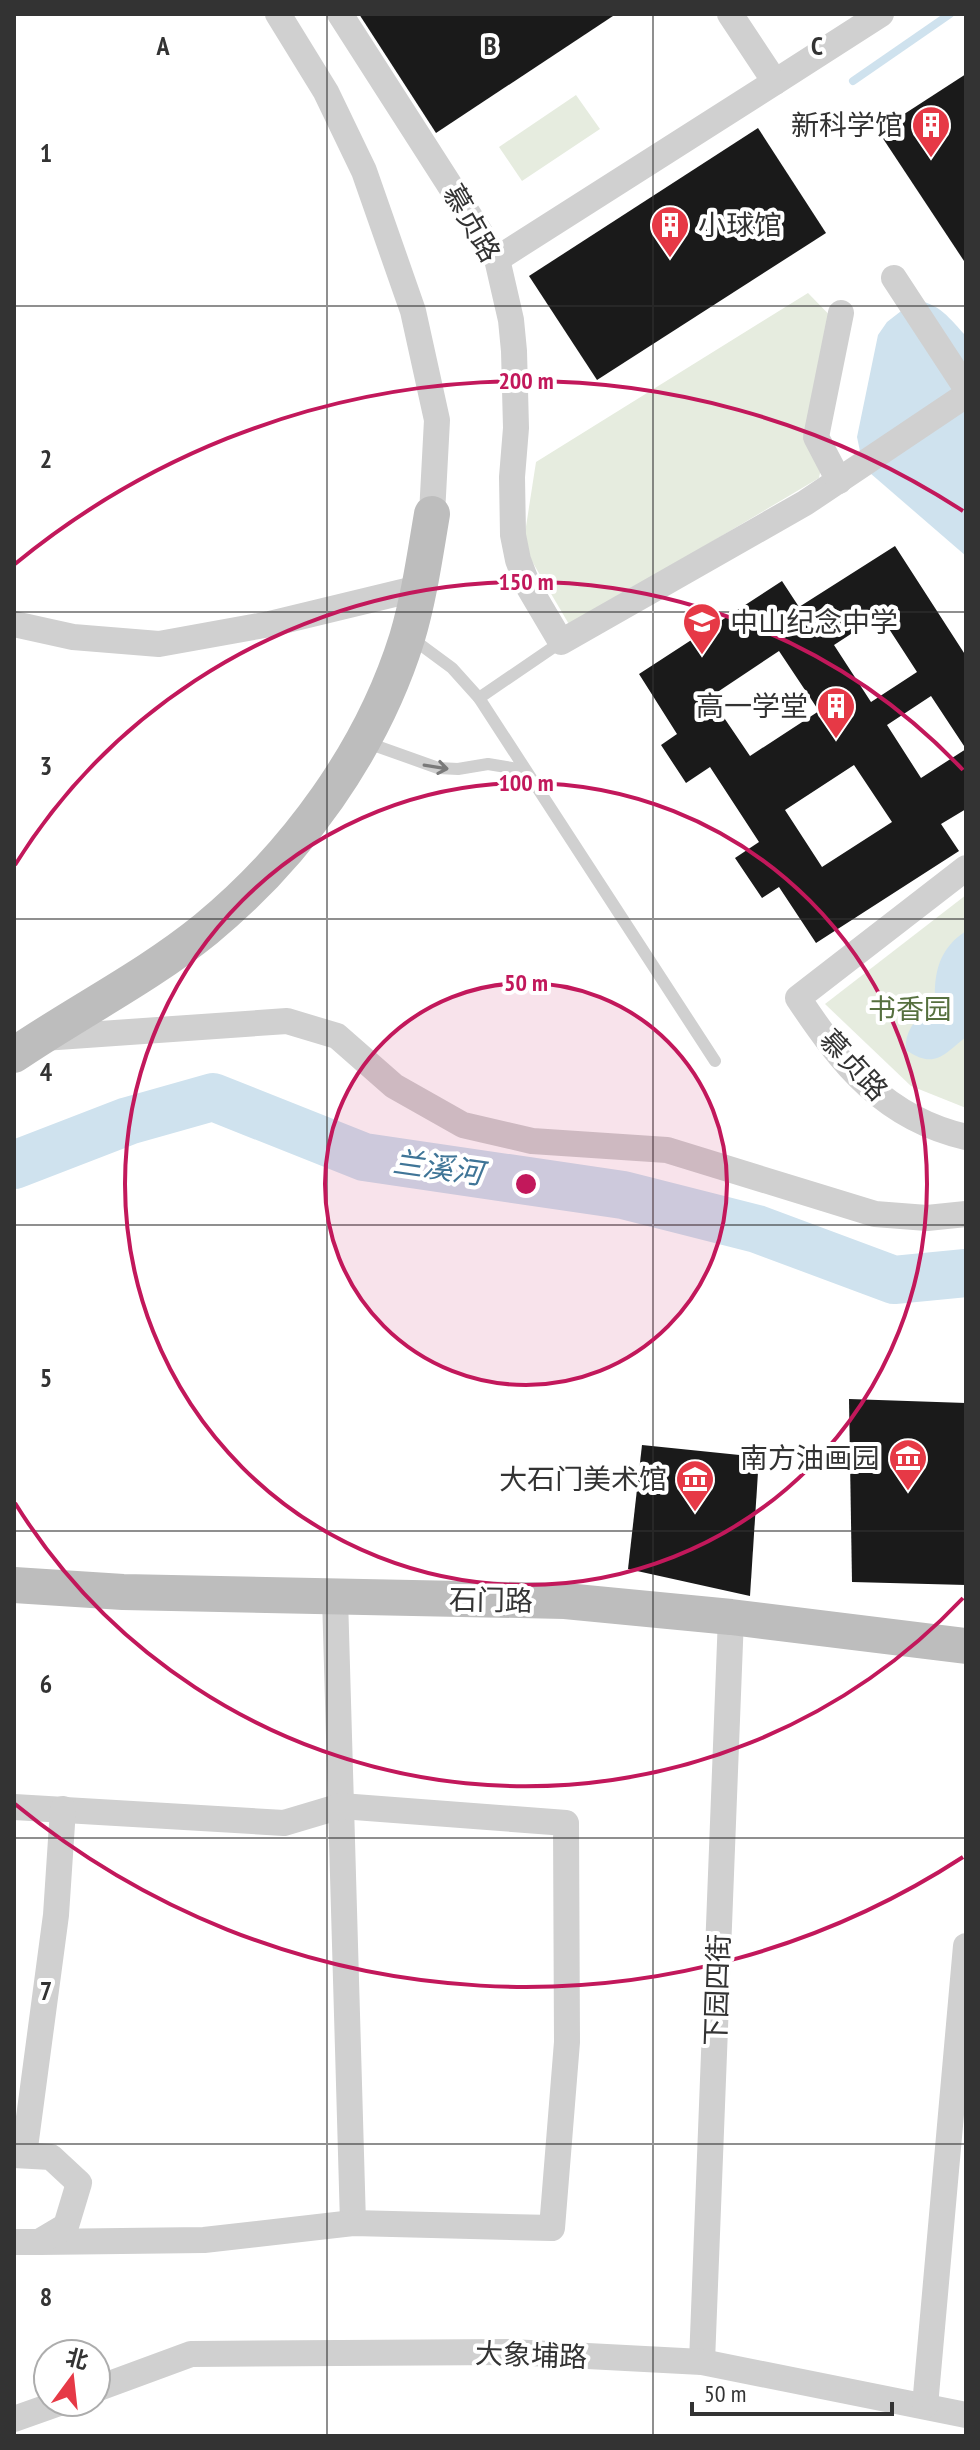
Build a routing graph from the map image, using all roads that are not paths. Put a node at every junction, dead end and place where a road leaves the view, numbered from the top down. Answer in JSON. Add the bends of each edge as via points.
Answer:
{"nodes":[{"id":1,"x":278,"y":14,"type":"edge"},
{"id":2,"x":340,"y":14,"type":"edge"},
{"id":3,"x":730,"y":14,"type":"edge"},
{"id":4,"x":881,"y":14,"type":"edge"},
{"id":5,"x":775,"y":82,"type":"junction"},
{"id":6,"x":497,"y":259,"type":"junction"},
{"id":7,"x":900,"y":288,"type":"dead end"},
{"id":8,"x":841,"y":313,"type":"dead end"},
{"id":9,"x":966,"y":388,"type":"edge"},
{"id":10,"x":966,"y":395,"type":"edge"},
{"id":11,"x":849,"y":475,"type":"junction"},
{"id":12,"x":432,"y":514,"type":"joint"},
{"id":13,"x":419,"y":588,"type":"junction"},
{"id":14,"x":14,"y":624,"type":"edge"},
{"id":15,"x":407,"y":635,"type":"junction"},
{"id":16,"x":561,"y":642,"type":"junction"},
{"id":17,"x":479,"y":698,"type":"junction"},
{"id":18,"x":362,"y":741,"type":"junction"},
{"id":19,"x":524,"y":770,"type":"junction"},
{"id":20,"x":966,"y":868,"type":"edge"},
{"id":21,"x":26,"y":1046,"type":"edge"},
{"id":22,"x":715,"y":1061,"type":"dead end"},
{"id":23,"x":966,"y":1137,"type":"edge"},
{"id":24,"x":966,"y":1214,"type":"edge"},
{"id":25,"x":14,"y":1585,"type":"edge"},
{"id":26,"x":335,"y":1597,"type":"junction"},
{"id":27,"x":731,"y":1617,"type":"junction"},
{"id":28,"x":966,"y":1646,"type":"edge"},
{"id":29,"x":341,"y":1806,"type":"junction"},
{"id":30,"x":14,"y":1807,"type":"edge"},
{"id":31,"x":63,"y":1809,"type":"junction"},
{"id":32,"x":966,"y":1946,"type":"edge"},
{"id":33,"x":19,"y":2155,"type":"edge"},
{"id":34,"x":353,"y":2223,"type":"junction"},
{"id":35,"x":26,"y":2242,"type":"edge"},
{"id":36,"x":702,"y":2362,"type":"junction"},
{"id":37,"x":112,"y":2383,"type":"edge"},
{"id":38,"x":925,"y":2406,"type":"junction"},
{"id":39,"x":966,"y":2415,"type":"edge"}],
"edges":[{"from":1,"to":12,"type":"street","via":[[326,92],[364,171],[413,311],[437,420]]},
{"from":2,"to":6,"type":"street","name":"慕贞路"},
{"from":3,"to":5,"type":"street"},
{"from":4,"to":5,"type":"street"},
{"from":5,"to":6,"type":"street"},
{"from":6,"to":16,"type":"street","name":"慕贞路","via":[[515,364],[513,535],[528,586]]},
{"from":7,"to":9,"type":"street"},
{"from":8,"to":11,"type":"street","via":[[816,437]]},
{"from":10,"to":11,"type":"street"},
{"from":11,"to":16,"type":"street"},
{"from":12,"to":13,"type":"street"},
{"from":13,"to":14,"type":"street","via":[[159,644],[73,637]]},
{"from":13,"to":15,"type":"street"},
{"from":15,"to":17,"type":"lane","via":[[452,668]]},
{"from":15,"to":18,"type":"street"},
{"from":16,"to":17,"type":"lane"},
{"from":17,"to":19,"type":"lane"},
{"from":18,"to":19,"type":"lane","one_way":true,"via":[[438,768],[488,764]]},
{"from":18,"to":21,"type":"street","via":[[285,852],[245,894],[160,963]]},
{"from":19,"to":22,"type":"lane"},
{"from":20,"to":23,"type":"street","name":"慕贞路","via":[[798,998],[834,1050],[878,1096],[915,1119]]},
{"from":21,"to":24,"type":"street","via":[[287,1021],[337,1036],[394,1086],[463,1125],[532,1141],[667,1150],[875,1214]]},
{"from":25,"to":26,"type":"street","name":"石门路"},
{"from":26,"to":27,"type":"street","name":"石门路","via":[[565,1601]]},
{"from":26,"to":29,"type":"street"},
{"from":27,"to":28,"type":"street","name":"石门路"},
{"from":27,"to":36,"type":"street","name":"下园四街"},
{"from":29,"to":31,"type":"street","via":[[284,1823]]},
{"from":29,"to":34,"type":"street"},
{"from":29,"to":34,"type":"street","via":[[566,1823],[567,2042],[552,2228]]},
{"from":30,"to":31,"type":"street"},
{"from":31,"to":33,"type":"street","via":[[56,1915]]},
{"from":32,"to":38,"type":"street"},
{"from":33,"to":35,"type":"street","via":[[51,2157],[79,2183],[66,2226]]},
{"from":34,"to":35,"type":"street","via":[[204,2240]]},
{"from":36,"to":37,"type":"street","name":"大象埔路","via":[[511,2352],[191,2354]]},
{"from":36,"to":38,"type":"street","name":"大象埔路"},
{"from":38,"to":39,"type":"street","name":"大象埔路"}]}
